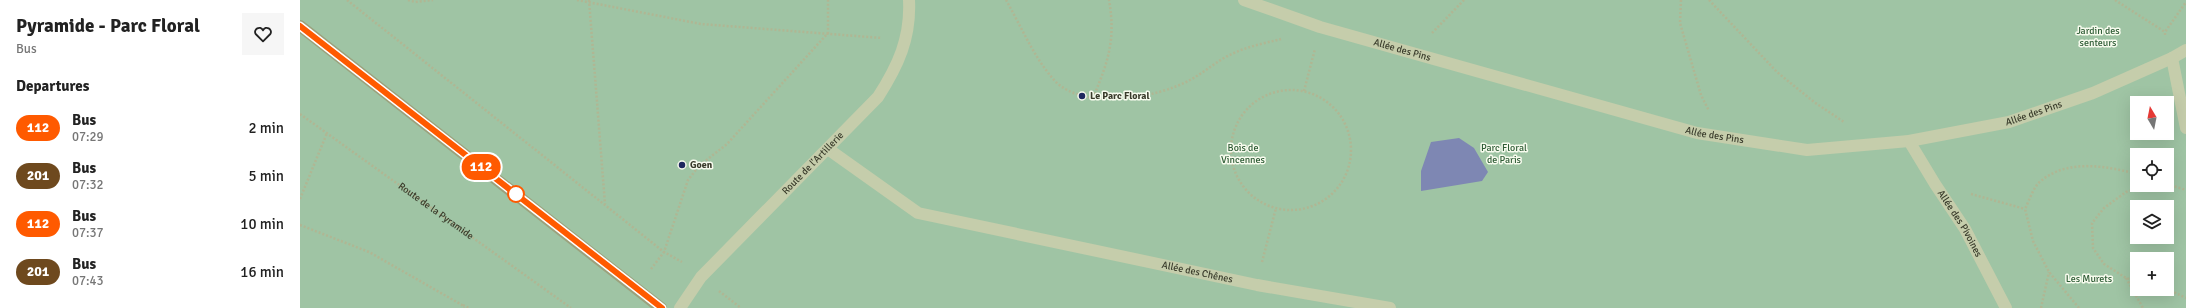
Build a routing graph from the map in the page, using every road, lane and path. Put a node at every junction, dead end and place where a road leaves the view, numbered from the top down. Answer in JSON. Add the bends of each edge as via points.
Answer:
{"nodes":[{"id":1,"x":347,"y":0,"type":"edge"},
{"id":2,"x":408,"y":0,"type":"edge"},
{"id":3,"x":433,"y":0,"type":"edge"},
{"id":4,"x":577,"y":0,"type":"edge"},
{"id":5,"x":828,"y":0,"type":"edge"},
{"id":6,"x":909,"y":0,"type":"edge"},
{"id":7,"x":1006,"y":0,"type":"edge"},
{"id":8,"x":1109,"y":0,"type":"edge"},
{"id":9,"x":1244,"y":0,"type":"edge"},
{"id":10,"x":1464,"y":0,"type":"edge"},
{"id":11,"x":1681,"y":0,"type":"edge"},
{"id":12,"x":1709,"y":0,"type":"edge"},
{"id":13,"x":2115,"y":0,"type":"edge"},
{"id":14,"x":588,"y":1,"type":"edge"},
{"id":15,"x":300,"y":26,"type":"edge"},
{"id":16,"x":1320,"y":28,"type":"junction"},
{"id":17,"x":2164,"y":32,"type":"dead end"},
{"id":18,"x":828,"y":33,"type":"junction"},
{"id":19,"x":906,"y":41,"type":"junction"},
{"id":20,"x":2186,"y":50,"type":"edge"},
{"id":21,"x":1412,"y":54,"type":"junction"},
{"id":22,"x":2172,"y":58,"type":"junction"},
{"id":23,"x":1304,"y":91,"type":"junction"},
{"id":24,"x":1093,"y":98,"type":"junction"},
{"id":25,"x":300,"y":114,"type":"edge"},
{"id":26,"x":1846,"y":123,"type":"dead end"},
{"id":27,"x":2186,"y":128,"type":"edge"},
{"id":28,"x":327,"y":133,"type":"junction"},
{"id":29,"x":1721,"y":136,"type":"junction"},
{"id":30,"x":1909,"y":141,"type":"junction"},
{"id":31,"x":828,"y":149,"type":"junction"},
{"id":32,"x":2130,"y":172,"type":"edge"},
{"id":33,"x":1935,"y":184,"type":"junction"},
{"id":34,"x":2174,"y":186,"type":"edge"},
{"id":35,"x":2186,"y":190,"type":"edge"},
{"id":36,"x":2130,"y":191,"type":"edge"},
{"id":37,"x":300,"y":199,"type":"edge"},
{"id":38,"x":605,"y":204,"type":"junction"},
{"id":39,"x":1276,"y":208,"type":"junction"},
{"id":40,"x":2025,"y":209,"type":"junction"},
{"id":41,"x":300,"y":225,"type":"edge"},
{"id":42,"x":664,"y":252,"type":"junction"},
{"id":43,"x":2049,"y":272,"type":"junction"},
{"id":44,"x":701,"y":277,"type":"junction"},
{"id":45,"x":2126,"y":278,"type":"junction"},
{"id":46,"x":2130,"y":279,"type":"edge"},
{"id":47,"x":1257,"y":285,"type":"junction"},
{"id":48,"x":2174,"y":292,"type":"edge"},
{"id":49,"x":2186,"y":298,"type":"edge"},
{"id":50,"x":463,"y":307,"type":"edge"},
{"id":51,"x":469,"y":308,"type":"edge"},
{"id":52,"x":571,"y":308,"type":"edge"},
{"id":53,"x":662,"y":308,"type":"edge"},
{"id":54,"x":680,"y":308,"type":"edge"},
{"id":55,"x":1390,"y":308,"type":"edge"},
{"id":56,"x":2006,"y":308,"type":"edge"},
{"id":57,"x":2041,"y":308,"type":"edge"},
{"id":58,"x":2079,"y":308,"type":"edge"},
{"id":59,"x":2143,"y":308,"type":"edge"}],
"edges":[{"from":1,"to":38,"type":"path"},
{"from":2,"to":3,"type":"path"},
{"from":4,"to":14,"type":"path"},
{"from":5,"to":18,"type":"path"},
{"from":6,"to":19,"type":"lane","name":"Route de l'Artillerie"},
{"from":7,"to":24,"type":"path","via":[[1055,81],[1070,92]]},
{"from":8,"to":24,"type":"path","via":[[1111,38],[1108,60]]},
{"from":9,"to":16,"type":"lane","name":"Allée des Pins"},
{"from":10,"to":21,"type":"path"},
{"from":11,"to":29,"type":"path","via":[[1680,23],[1701,95]]},
{"from":12,"to":26,"type":"path","via":[[1776,72]]},
{"from":13,"to":17,"type":"path"},
{"from":14,"to":18,"type":"path","via":[[701,24]]},
{"from":14,"to":38,"type":"path"},
{"from":15,"to":53,"type":"street"},
{"from":16,"to":21,"type":"lane","name":"Allée des Pins"},
{"from":16,"to":23,"type":"path"},
{"from":16,"to":24,"type":"path","via":[[1234,53],[1189,80],[1156,93],[1121,98]]},
{"from":18,"to":19,"type":"path"},
{"from":18,"to":42,"type":"path","via":[[727,144],[699,166],[688,180]]},
{"from":19,"to":31,"type":"lane","name":"Route de l'Artillerie","via":[[895,70],[878,97]]},
{"from":20,"to":22,"type":"lane","name":"Allée des Pins"},
{"from":21,"to":29,"type":"lane","name":"Allée des Pins","via":[[1697,133]]},
{"from":22,"to":27,"type":"lane"},
{"from":22,"to":30,"type":"lane","name":"Allée des Pins","via":[[2093,93],[2009,122]]},
{"from":23,"to":39,"type":"path","via":[[1286,90],[1268,95],[1252,104],[1240,118],[1233,135],[1232,154],[1236,172],[1245,188],[1259,200]]},
{"from":23,"to":39,"type":"path","via":[[1322,98],[1337,110],[1347,127],[1351,145],[1350,164],[1343,182],[1330,196],[1313,206],[1295,210]]},
{"from":25,"to":28,"type":"path","name":"Route de la Pyramide"},
{"from":28,"to":37,"type":"path"},
{"from":28,"to":52,"type":"path","name":"Route de la Pyramide"},
{"from":29,"to":30,"type":"lane","name":"Allée des Pins","via":[[1807,150]]},
{"from":30,"to":33,"type":"lane","name":"Allée des Pivoines"},
{"from":31,"to":44,"type":"lane","name":"Route de l'Artillerie"},
{"from":31,"to":47,"type":"lane","name":"Allée des Chênes","via":[[918,213]]},
{"from":32,"to":40,"type":"path","via":[[2107,167],[2068,166],[2040,180]]},
{"from":33,"to":40,"type":"path"},
{"from":33,"to":56,"type":"lane","name":"Allée des Pivoines","via":[[1965,229]]},
{"from":34,"to":35,"type":"path"},
{"from":36,"to":45,"type":"path","via":[[2104,208],[2092,223],[2093,248],[2104,264]]},
{"from":38,"to":42,"type":"path"},
{"from":39,"to":47,"type":"path"},
{"from":40,"to":43,"type":"path","via":[[2033,241]]},
{"from":41,"to":50,"type":"path","via":[[369,252]]},
{"from":42,"to":44,"type":"path"},
{"from":43,"to":57,"type":"path"},
{"from":43,"to":58,"type":"path"},
{"from":44,"to":54,"type":"lane","name":"Route de l'Artillerie"},
{"from":45,"to":46,"type":"path"},
{"from":45,"to":59,"type":"path"},
{"from":47,"to":55,"type":"lane","name":"Allée des Chênes"},
{"from":48,"to":49,"type":"path"},
{"from":50,"to":51,"type":"path"}]}
